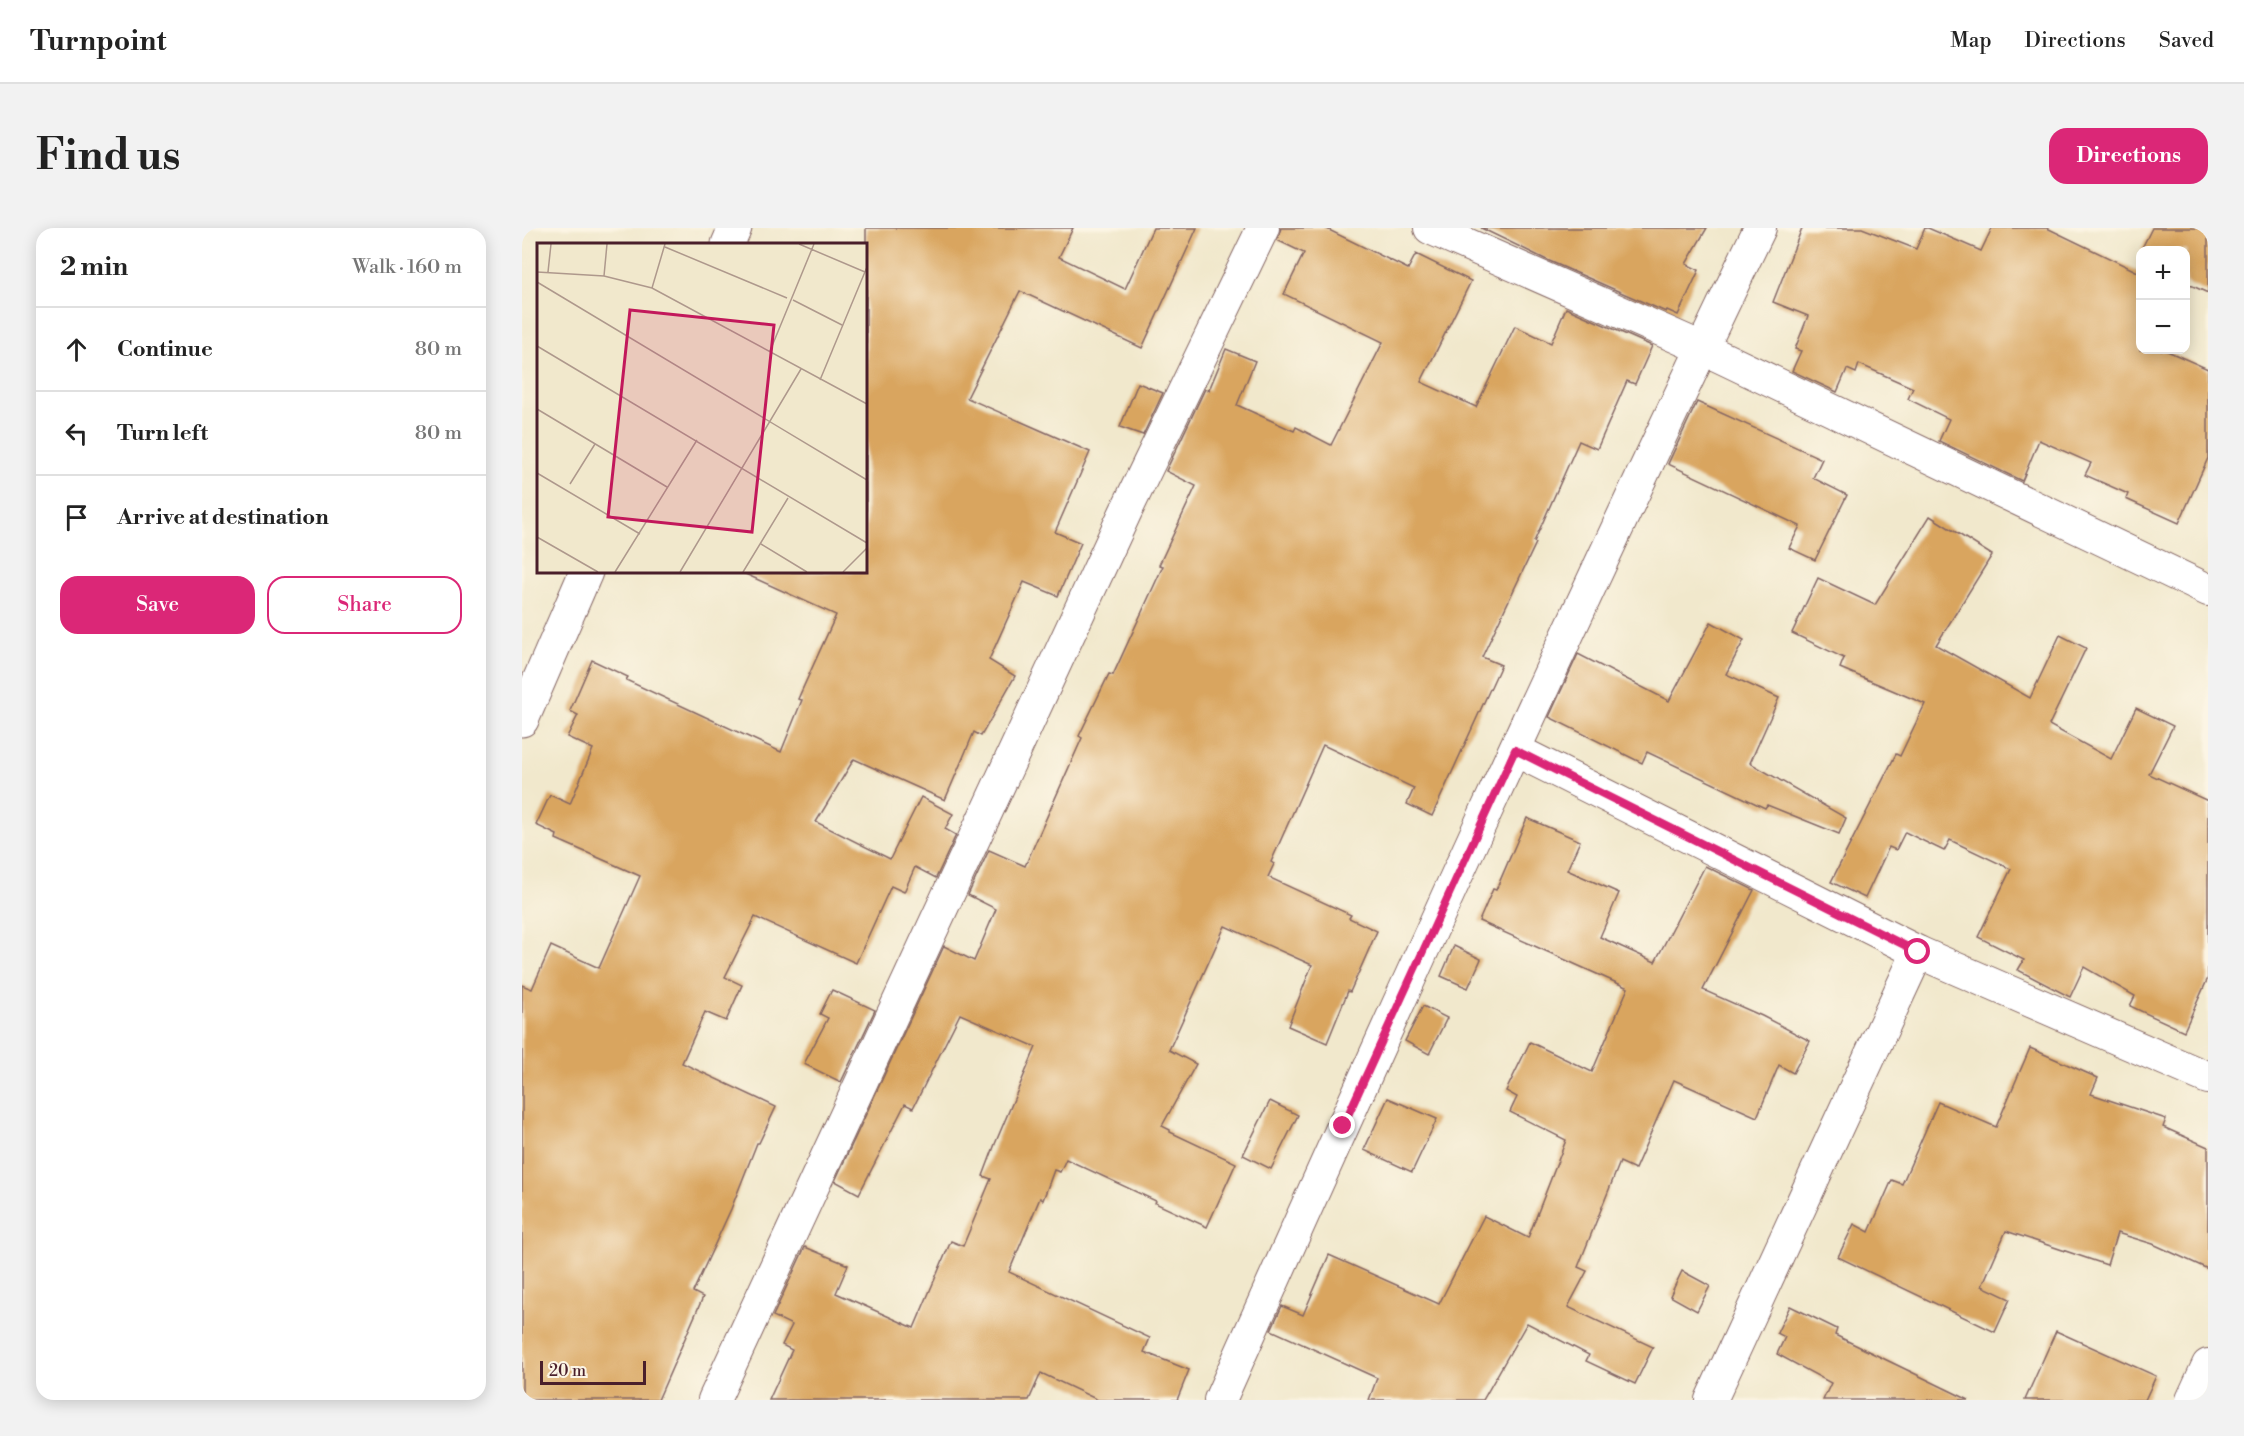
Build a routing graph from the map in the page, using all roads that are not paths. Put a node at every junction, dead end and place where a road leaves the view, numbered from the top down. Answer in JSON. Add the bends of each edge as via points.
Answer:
{"nodes":[{"id":1,"x":1263,"y":228,"type":"edge"},
{"id":2,"x":1430,"y":228,"type":"edge"},
{"id":3,"x":1760,"y":228,"type":"edge"},
{"id":4,"x":1702,"y":348,"type":"junction"},
{"id":5,"x":586,"y":573,"type":"edge"},
{"id":6,"x":2208,"y":590,"type":"edge"},
{"id":7,"x":522,"y":720,"type":"edge"},
{"id":8,"x":1515,"y":750,"type":"junction"},
{"id":9,"x":1918,"y":952,"type":"junction"},
{"id":10,"x":2208,"y":1078,"type":"edge"},
{"id":11,"x":2208,"y":1365,"type":"edge"},
{"id":12,"x":714,"y":1400,"type":"edge"},
{"id":13,"x":1221,"y":1400,"type":"edge"},
{"id":14,"x":1711,"y":1400,"type":"edge"},
{"id":15,"x":2192,"y":1400,"type":"edge"}],
"edges":[{"from":1,"to":12,"type":"street","via":[[1120,524]]},
{"from":2,"to":4,"type":"street"},
{"from":3,"to":4,"type":"street"},
{"from":4,"to":6,"type":"street"},
{"from":4,"to":8,"type":"street"},
{"from":5,"to":7,"type":"street"},
{"from":8,"to":9,"type":"street"},
{"from":8,"to":13,"type":"street"},
{"from":9,"to":10,"type":"street"},
{"from":9,"to":14,"type":"street"},
{"from":11,"to":15,"type":"street"}]}
